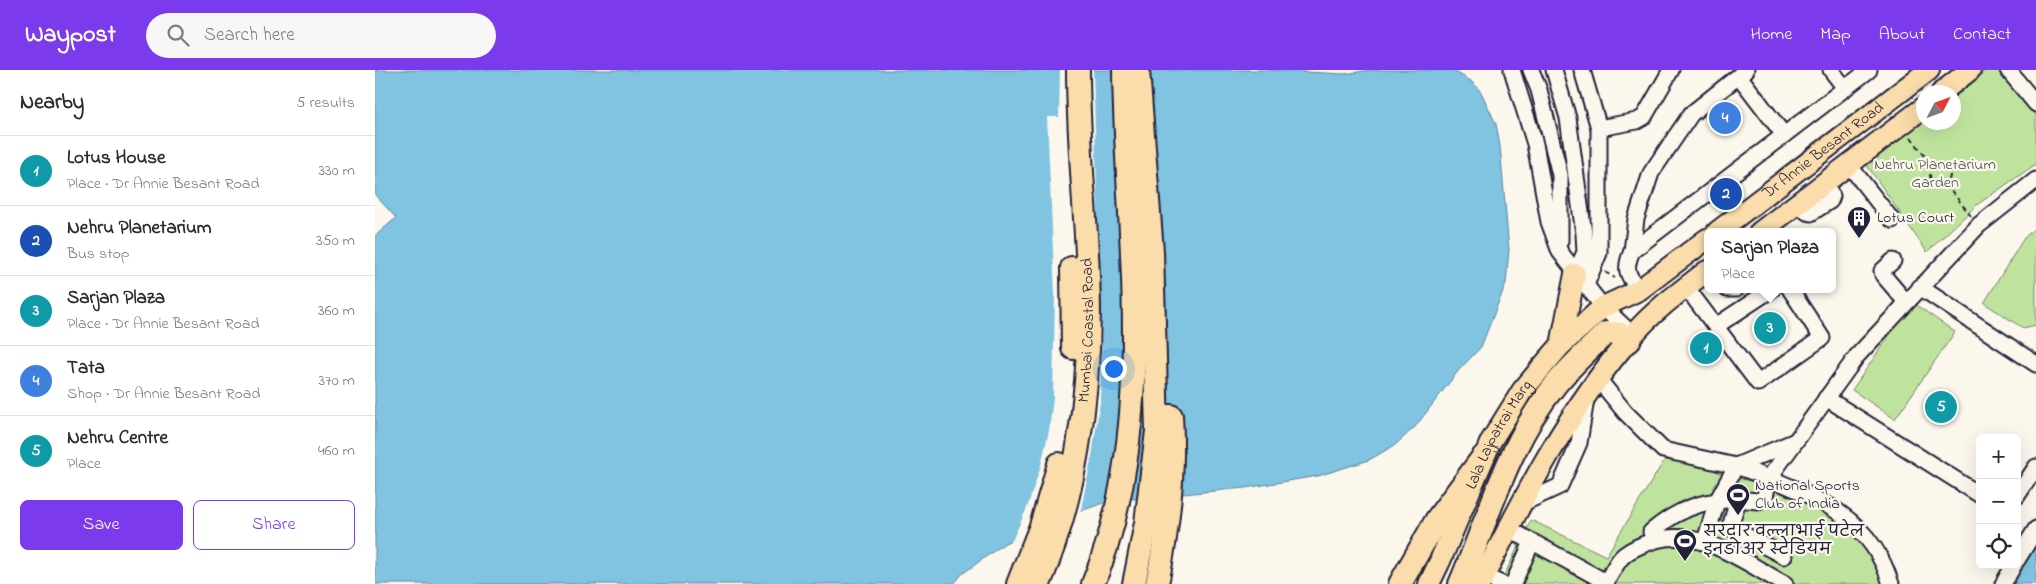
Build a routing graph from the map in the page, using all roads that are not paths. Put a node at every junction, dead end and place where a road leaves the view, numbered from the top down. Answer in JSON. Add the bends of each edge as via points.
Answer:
{"nodes":[{"id":1,"x":1078,"y":70,"type":"edge"},
{"id":2,"x":1124,"y":70,"type":"edge"},
{"id":3,"x":1137,"y":70,"type":"edge"},
{"id":4,"x":1512,"y":70,"type":"edge"},
{"id":5,"x":1531,"y":70,"type":"edge"},
{"id":6,"x":1554,"y":70,"type":"edge"},
{"id":7,"x":1582,"y":70,"type":"edge"},
{"id":8,"x":1671,"y":70,"type":"edge"},
{"id":9,"x":1831,"y":70,"type":"edge"},
{"id":10,"x":1869,"y":70,"type":"edge"},
{"id":11,"x":1929,"y":70,"type":"edge"},
{"id":12,"x":1970,"y":70,"type":"edge"},
{"id":13,"x":2008,"y":70,"type":"edge"},
{"id":14,"x":1742,"y":73,"type":"edge"},
{"id":15,"x":1951,"y":85,"type":"edge"},
{"id":16,"x":1845,"y":88,"type":"junction"},
{"id":17,"x":2036,"y":104,"type":"edge"},
{"id":18,"x":1078,"y":113,"type":"junction"},
{"id":19,"x":1916,"y":115,"type":"edge"},
{"id":20,"x":1599,"y":128,"type":"junction"},
{"id":21,"x":1784,"y":135,"type":"junction"},
{"id":22,"x":1852,"y":176,"type":"junction"},
{"id":23,"x":2036,"y":180,"type":"edge"},
{"id":24,"x":1892,"y":220,"type":"dead end"},
{"id":25,"x":1722,"y":228,"type":"edge"},
{"id":26,"x":1765,"y":228,"type":"edge"},
{"id":27,"x":1704,"y":241,"type":"edge"},
{"id":28,"x":1632,"y":251,"type":"junction"},
{"id":29,"x":1560,"y":252,"type":"junction"},
{"id":30,"x":1893,"y":261,"type":"dead end"},
{"id":31,"x":1704,"y":275,"type":"edge"},
{"id":32,"x":1580,"y":280,"type":"junction"},
{"id":33,"x":1920,"y":287,"type":"junction"},
{"id":34,"x":1686,"y":288,"type":"junction"},
{"id":35,"x":1639,"y":290,"type":"junction"},
{"id":36,"x":1766,"y":293,"type":"edge"},
{"id":37,"x":1793,"y":293,"type":"edge"},
{"id":38,"x":1906,"y":302,"type":"junction"},
{"id":39,"x":1603,"y":307,"type":"junction"},
{"id":40,"x":1155,"y":324,"type":"junction"},
{"id":41,"x":1716,"y":326,"type":"junction"},
{"id":42,"x":1631,"y":338,"type":"junction"},
{"id":43,"x":1561,"y":345,"type":"junction"},
{"id":44,"x":2036,"y":364,"type":"edge"},
{"id":45,"x":1599,"y":380,"type":"junction"},
{"id":46,"x":1827,"y":398,"type":"junction"},
{"id":47,"x":1797,"y":440,"type":"junction"},
{"id":48,"x":1483,"y":457,"type":"junction"},
{"id":49,"x":1736,"y":466,"type":"junction"},
{"id":50,"x":2036,"y":467,"type":"edge"},
{"id":51,"x":1056,"y":478,"type":"junction"},
{"id":52,"x":1769,"y":478,"type":"junction"},
{"id":53,"x":2021,"y":490,"type":"edge"},
{"id":54,"x":1976,"y":493,"type":"edge"},
{"id":55,"x":1737,"y":500,"type":"junction"},
{"id":56,"x":1717,"y":501,"type":"junction"},
{"id":57,"x":2036,"y":529,"type":"edge"},
{"id":58,"x":1651,"y":532,"type":"dead end"},
{"id":59,"x":1520,"y":535,"type":"junction"},
{"id":60,"x":1705,"y":541,"type":"junction"},
{"id":61,"x":2021,"y":553,"type":"edge"},
{"id":62,"x":1784,"y":556,"type":"dead end"},
{"id":63,"x":2012,"y":569,"type":"edge"},
{"id":64,"x":1490,"y":581,"type":"edge"},
{"id":65,"x":1605,"y":583,"type":"edge"},
{"id":66,"x":1004,"y":584,"type":"edge"},
{"id":67,"x":1018,"y":584,"type":"edge"},
{"id":68,"x":1039,"y":584,"type":"edge"},
{"id":69,"x":1093,"y":584,"type":"edge"},
{"id":70,"x":1134,"y":584,"type":"edge"},
{"id":71,"x":1157,"y":584,"type":"edge"},
{"id":72,"x":1400,"y":584,"type":"edge"},
{"id":73,"x":1429,"y":584,"type":"edge"},
{"id":74,"x":1460,"y":584,"type":"edge"},
{"id":75,"x":1513,"y":584,"type":"edge"},
{"id":76,"x":1785,"y":584,"type":"edge"},
{"id":77,"x":1891,"y":584,"type":"edge"},
{"id":78,"x":2003,"y":584,"type":"edge"}],
"edges":[{"from":1,"to":18,"type":"highway","name":"Mumbai Coastal Road"},
{"from":2,"to":69,"type":"highway","via":[[1134,308],[1132,406],[1115,520]]},
{"from":3,"to":40,"type":"highway"},
{"from":4,"to":29,"type":"street","via":[[1535,144],[1549,222]]},
{"from":5,"to":29,"type":"street","via":[[1560,175]]},
{"from":6,"to":32,"type":"street","via":[[1568,118],[1584,234],[1585,252]]},
{"from":7,"to":20,"type":"street"},
{"from":8,"to":20,"type":"street","via":[[1644,116]]},
{"from":9,"to":16,"type":"street"},
{"from":10,"to":16,"type":"street"},
{"from":11,"to":25,"type":"main road","name":"Dr Annie Besant Road"},
{"from":12,"to":15,"type":"main road"},
{"from":13,"to":17,"type":"street"},
{"from":14,"to":21,"type":"street"},
{"from":14,"to":28,"type":"street","via":[[1691,114],[1651,173],[1636,218]]},
{"from":16,"to":21,"type":"street"},
{"from":18,"to":51,"type":"highway","via":[[1072,168],[1073,355],[1067,421]]},
{"from":18,"to":68,"type":"highway","name":"Mumbai Coastal Road","via":[[1089,309],[1086,386],[1077,450],[1061,523]]},
{"from":19,"to":22,"type":"main road","name":"Dr Annie Besant Road"},
{"from":20,"to":32,"type":"street","via":[[1599,252]]},
{"from":21,"to":28,"type":"street"},
{"from":22,"to":24,"type":"street"},
{"from":22,"to":26,"type":"main road","name":"Dr Annie Besant Road","via":[[1823,184]]},
{"from":23,"to":33,"type":"street","via":[[1979,226]]},
{"from":27,"to":35,"type":"main road"},
{"from":28,"to":35,"type":"street","via":[[1628,277]]},
{"from":29,"to":32,"type":"street"},
{"from":30,"to":38,"type":"street","via":[[1882,271],[1883,275]]},
{"from":31,"to":34,"type":"main road"},
{"from":32,"to":39,"type":"street"},
{"from":32,"to":43,"type":"main road"},
{"from":33,"to":38,"type":"street"},
{"from":33,"to":44,"type":"street"},
{"from":34,"to":41,"type":"street"},
{"from":34,"to":42,"type":"main road","via":[[1666,302]]},
{"from":35,"to":39,"type":"main road"},
{"from":36,"to":41,"type":"street"},
{"from":37,"to":41,"type":"street","via":[[1822,338],[1758,383]]},
{"from":38,"to":46,"type":"street","via":[[1857,356]]},
{"from":39,"to":42,"type":"street"},
{"from":39,"to":43,"type":"main road","name":"Lala Lajpatrai Marg"},
{"from":40,"to":70,"type":"highway","via":[[1157,431],[1147,523]]},
{"from":40,"to":71,"type":"highway","via":[[1166,368],[1172,428],[1172,481]]},
{"from":42,"to":45,"type":"main road"},
{"from":42,"to":74,"type":"highway","via":[[1606,332],[1555,385],[1536,412],[1504,474]]},
{"from":43,"to":48,"type":"main road","name":"Lala Lajpatrai Marg","via":[[1522,391]]},
{"from":45,"to":49,"type":"street","via":[[1663,450]]},
{"from":45,"to":59,"type":"main road","via":[[1556,439],[1519,505]]},
{"from":46,"to":47,"type":"street"},
{"from":46,"to":54,"type":"street"},
{"from":47,"to":49,"type":"street"},
{"from":47,"to":52,"type":"street"},
{"from":48,"to":72,"type":"highway","via":[[1437,519]]},
{"from":48,"to":73,"type":"main road","name":"Lala Lajpatrai Marg"},
{"from":49,"to":52,"type":"street"},
{"from":49,"to":56,"type":"street"},
{"from":50,"to":53,"type":"street"},
{"from":51,"to":66,"type":"highway"},
{"from":51,"to":67,"type":"highway"},
{"from":52,"to":55,"type":"street","via":[[1762,499]]},
{"from":52,"to":77,"type":"street","via":[[1814,497],[1858,527],[1885,564]]},
{"from":55,"to":56,"type":"street"},
{"from":55,"to":62,"type":"street","via":[[1731,524],[1735,530]]},
{"from":56,"to":58,"type":"street","via":[[1682,509]]},
{"from":56,"to":60,"type":"street"},
{"from":57,"to":61,"type":"street"},
{"from":59,"to":64,"type":"main road"},
{"from":59,"to":65,"type":"street"},
{"from":59,"to":75,"type":"street"},
{"from":60,"to":65,"type":"street","via":[[1685,536],[1645,544],[1622,557]]},
{"from":60,"to":76,"type":"street"},
{"from":63,"to":78,"type":"street"}]}
